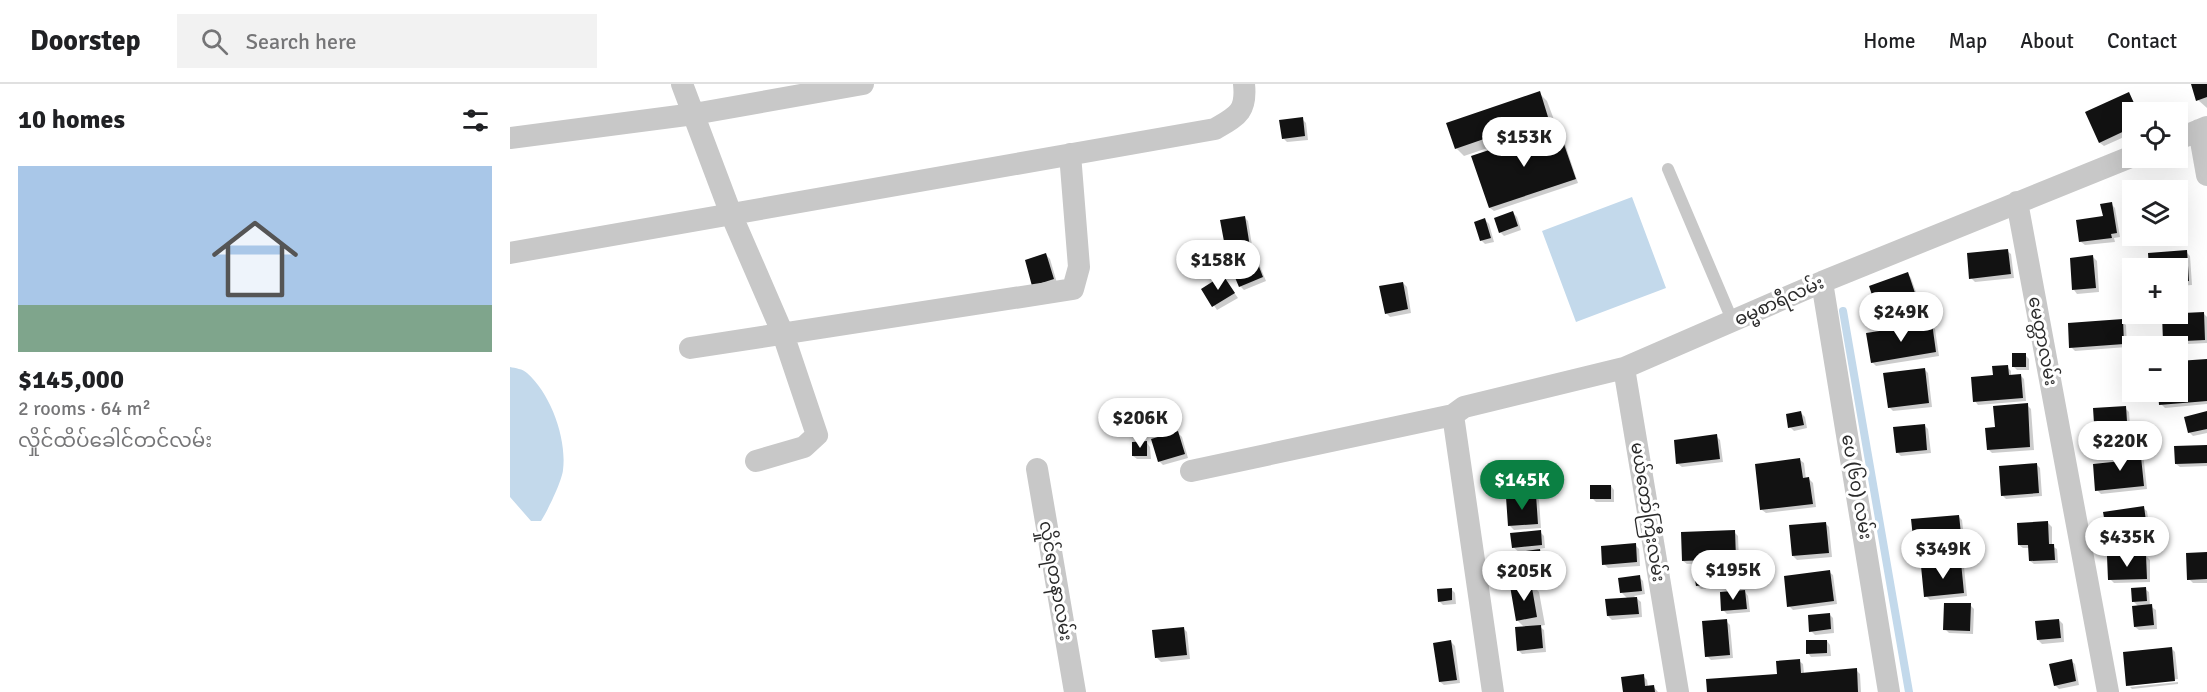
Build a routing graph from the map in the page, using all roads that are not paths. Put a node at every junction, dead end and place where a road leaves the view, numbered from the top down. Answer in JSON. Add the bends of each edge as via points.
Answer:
{"nodes":[{"id":1,"x":682,"y":84,"type":"edge"},
{"id":2,"x":863,"y":84,"type":"edge"},
{"id":3,"x":1244,"y":84,"type":"edge"},
{"id":4,"x":694,"y":114,"type":"junction"},
{"id":5,"x":2203,"y":129,"type":"edge"},
{"id":6,"x":2188,"y":135,"type":"edge"},
{"id":7,"x":510,"y":138,"type":"edge"},
{"id":8,"x":1070,"y":154,"type":"junction"},
{"id":9,"x":2122,"y":160,"type":"edge"},
{"id":10,"x":1668,"y":169,"type":"dead end"},
{"id":11,"x":2207,"y":175,"type":"edge"},
{"id":12,"x":2017,"y":202,"type":"junction"},
{"id":13,"x":731,"y":214,"type":"junction"},
{"id":14,"x":510,"y":253,"type":"edge"},
{"id":15,"x":1822,"y":282,"type":"junction"},
{"id":16,"x":1733,"y":322,"type":"junction"},
{"id":17,"x":783,"y":334,"type":"junction"},
{"id":18,"x":690,"y":348,"type":"dead end"},
{"id":19,"x":1624,"y":368,"type":"junction"},
{"id":20,"x":1453,"y":415,"type":"junction"},
{"id":21,"x":756,"y":460,"type":"dead end"},
{"id":22,"x":1037,"y":469,"type":"dead end"},
{"id":23,"x":1191,"y":471,"type":"dead end"},
{"id":24,"x":1075,"y":692,"type":"edge"},
{"id":25,"x":1493,"y":692,"type":"edge"},
{"id":26,"x":1678,"y":692,"type":"edge"},
{"id":27,"x":1890,"y":692,"type":"edge"},
{"id":28,"x":2108,"y":692,"type":"edge"}],
"edges":[{"from":1,"to":4,"type":"street"},
{"from":2,"to":4,"type":"street"},
{"from":3,"to":8,"type":"street","via":[[1246,99],[1239,114],[1215,129]]},
{"from":4,"to":7,"type":"street"},
{"from":4,"to":13,"type":"street"},
{"from":5,"to":6,"type":"street"},
{"from":5,"to":11,"type":"street"},
{"from":8,"to":13,"type":"street"},
{"from":8,"to":17,"type":"street","via":[[1079,267],[1073,289]]},
{"from":9,"to":12,"type":"street","name":"ဓမ္မစာရီလမ်း"},
{"from":10,"to":16,"type":"lane"},
{"from":12,"to":15,"type":"street","name":"ဓမ္မစာရီလမ်း"},
{"from":12,"to":28,"type":"street","name":"မေတ္တာလမ်း"},
{"from":13,"to":14,"type":"street"},
{"from":13,"to":17,"type":"street"},
{"from":15,"to":16,"type":"street","name":"ဓမ္မစာရီလမ်း"},
{"from":15,"to":27,"type":"street","name":"ပေ (၆၀) လမ်း"},
{"from":16,"to":19,"type":"street","name":"ဓမ္မစာရီလမ်း"},
{"from":17,"to":18,"type":"street"},
{"from":17,"to":21,"type":"street","via":[[817,435],[804,447]]},
{"from":19,"to":20,"type":"street","name":"ဓမ္မစာရီလမ်း","via":[[1464,407]]},
{"from":19,"to":26,"type":"street","name":"မယ်တော်ကြီးလမ်း"},
{"from":20,"to":23,"type":"street","name":"ဓမ္မစာရီလမ်း"},
{"from":20,"to":25,"type":"street"},
{"from":22,"to":24,"type":"street","name":"လှိုင်ရတနာလမ်း"}]}
